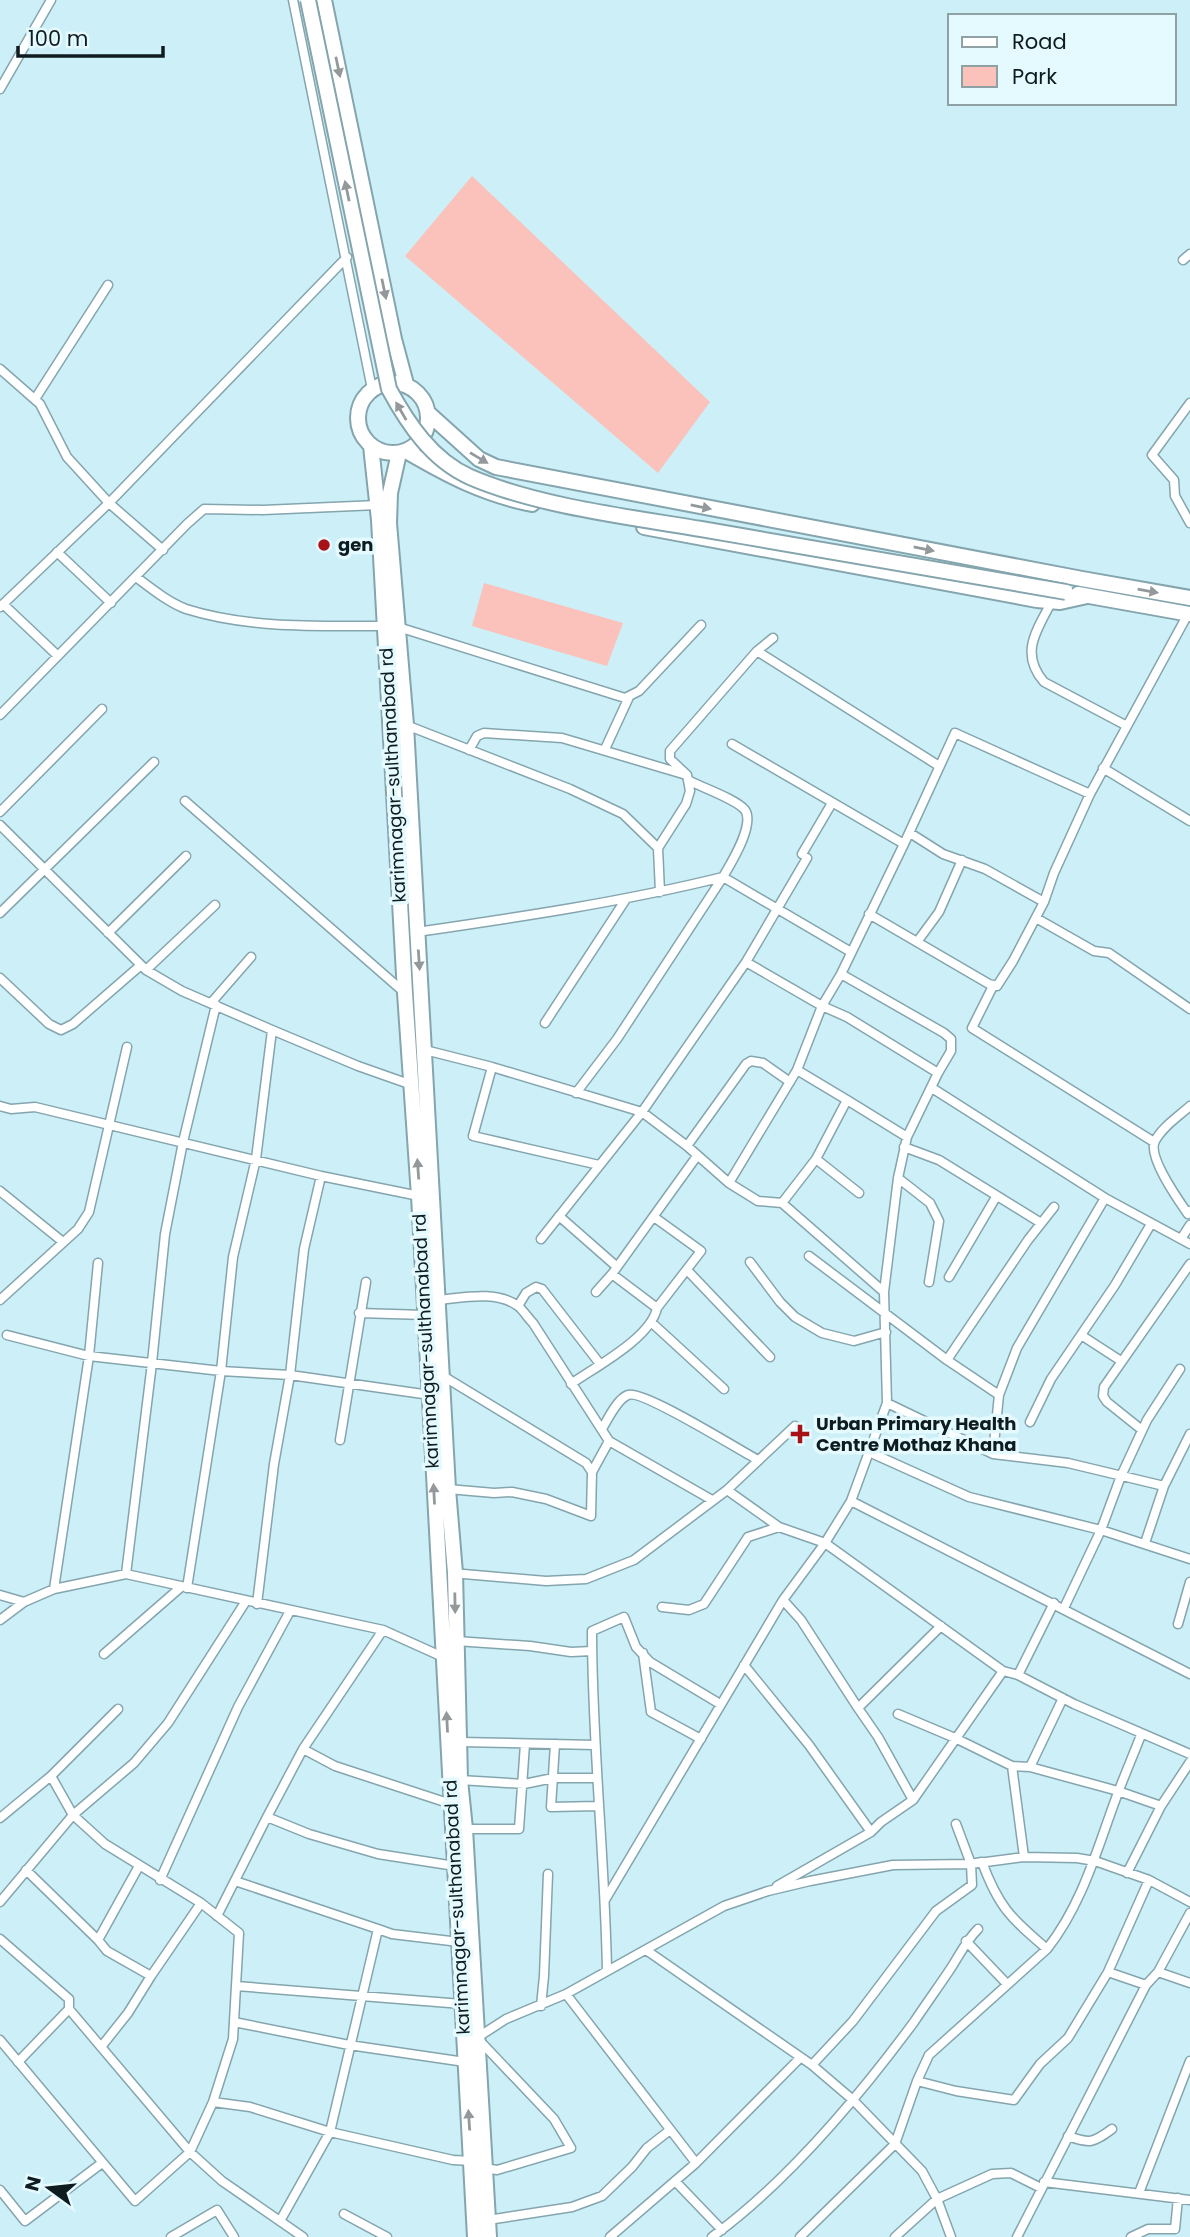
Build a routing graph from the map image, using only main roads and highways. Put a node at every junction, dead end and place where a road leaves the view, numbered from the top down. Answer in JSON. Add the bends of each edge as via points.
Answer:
{"nodes":[{"id":1,"x":308,"y":0,"type":"edge"},
{"id":2,"x":324,"y":0,"type":"edge"},
{"id":3,"x":406,"y":384,"type":"junction"},
{"id":4,"x":428,"y":413,"type":"junction"},
{"id":5,"x":372,"y":446,"type":"junction"},
{"id":6,"x":403,"y":452,"type":"junction"},
{"id":7,"x":1087,"y":596,"type":"junction"},
{"id":8,"x":1190,"y":598,"type":"edge"},
{"id":9,"x":1189,"y":614,"type":"edge"},
{"id":10,"x":391,"y":627,"type":"junction"},
{"id":11,"x":470,"y":2042,"type":"junction"},
{"id":12,"x":478,"y":2165,"type":"junction"},
{"id":13,"x":475,"y":2237,"type":"edge"},
{"id":14,"x":489,"y":2237,"type":"edge"}],
"edges":[{"from":7,"to":1,"type":"highway","one_way":true,"bridge":true,"via":[[529,497],[468,476],[436,456],[405,419],[388,389]]},
{"from":2,"to":3,"type":"highway","one_way":true},
{"from":3,"to":4,"type":"highway","via":[[423,399]]},
{"from":3,"to":5,"type":"highway","via":[[385,383],[362,400],[358,414],[362,435]]},
{"from":4,"to":6,"type":"highway","via":[[424,436]]},
{"from":4,"to":8,"type":"highway","one_way":true,"via":[[479,459],[496,467]]},
{"from":5,"to":6,"type":"highway","via":[[384,452]]},
{"from":5,"to":10,"type":"highway","name":"karimnagar-sulthanabad rd"},
{"from":6,"to":7,"type":"highway","via":[[497,496],[1052,601]]},
{"from":6,"to":10,"type":"highway","via":[[390,493]]},
{"from":7,"to":9,"type":"highway"},
{"from":11,"to":10,"type":"highway","name":"karimnagar-sulthanabad rd","one_way":true,"via":[[462,2004],[405,993]]},
{"from":10,"to":11,"type":"highway","one_way":true,"via":[[406,725],[455,1573]]},
{"from":11,"to":12,"type":"highway"},
{"from":12,"to":11,"type":"highway","name":"karimnagar-sulthanabad rd","one_way":true,"via":[[465,2062]]},
{"from":12,"to":13,"type":"highway","name":"karimnagar-sulthanabad rd"},
{"from":12,"to":14,"type":"highway"}]}
